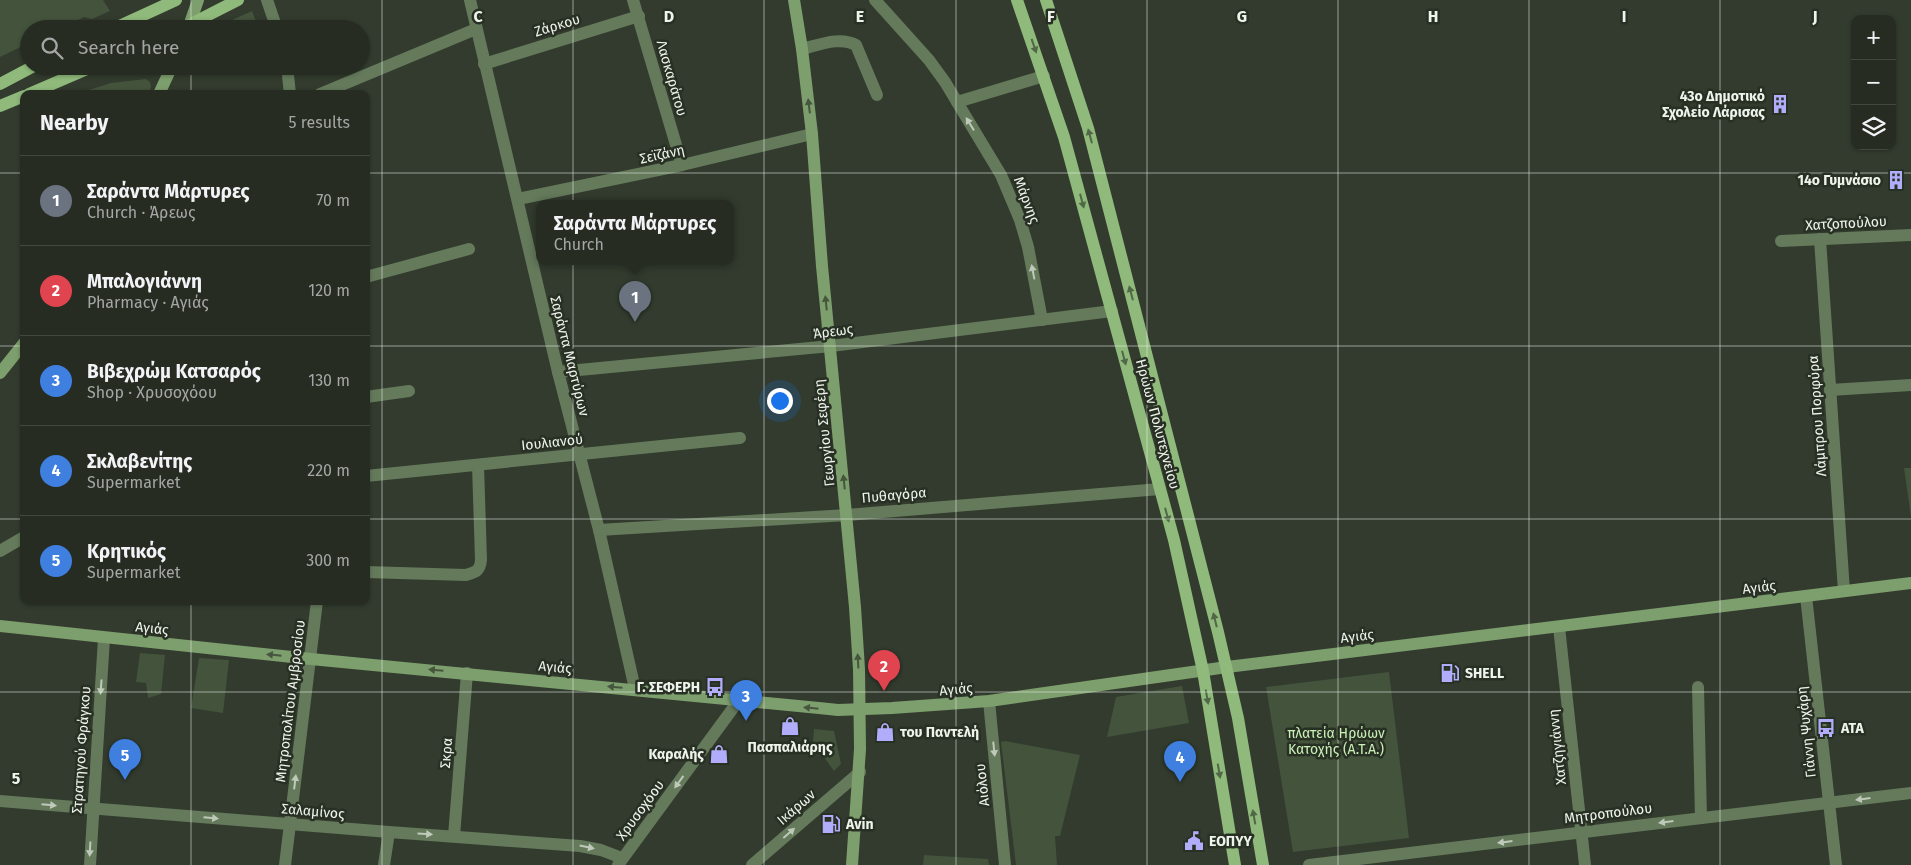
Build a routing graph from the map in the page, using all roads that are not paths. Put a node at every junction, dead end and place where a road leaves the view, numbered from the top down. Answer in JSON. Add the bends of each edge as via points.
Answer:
{"nodes":[{"id":1,"x":176,"y":0,"type":"edge"},
{"id":2,"x":198,"y":0,"type":"edge"},
{"id":3,"x":238,"y":0,"type":"edge"},
{"id":4,"x":267,"y":0,"type":"edge"},
{"id":5,"x":470,"y":0,"type":"edge"},
{"id":6,"x":633,"y":0,"type":"edge"},
{"id":7,"x":794,"y":0,"type":"edge"},
{"id":8,"x":875,"y":0,"type":"edge"},
{"id":9,"x":1017,"y":0,"type":"edge"},
{"id":10,"x":1046,"y":0,"type":"edge"},
{"id":11,"x":638,"y":16,"type":"junction"},
{"id":12,"x":133,"y":20,"type":"edge"},
{"id":13,"x":189,"y":20,"type":"edge"},
{"id":14,"x":201,"y":20,"type":"edge"},
{"id":15,"x":274,"y":20,"type":"edge"},
{"id":16,"x":476,"y":29,"type":"junction"},
{"id":17,"x":802,"y":49,"type":"junction"},
{"id":18,"x":484,"y":64,"type":"junction"},
{"id":19,"x":20,"y":73,"type":"edge"},
{"id":20,"x":370,"y":73,"type":"edge"},
{"id":21,"x":74,"y":75,"type":"edge"},
{"id":22,"x":168,"y":75,"type":"edge"},
{"id":23,"x":288,"y":75,"type":"edge"},
{"id":24,"x":366,"y":75,"type":"edge"},
{"id":25,"x":1044,"y":76,"type":"junction"},
{"id":26,"x":0,"y":84,"type":"edge"},
{"id":27,"x":42,"y":90,"type":"edge"},
{"id":28,"x":161,"y":90,"type":"edge"},
{"id":29,"x":290,"y":90,"type":"edge"},
{"id":30,"x":330,"y":90,"type":"edge"},
{"id":31,"x":877,"y":95,"type":"dead end"},
{"id":32,"x":20,"y":98,"type":"edge"},
{"id":33,"x":957,"y":102,"type":"junction"},
{"id":34,"x":0,"y":106,"type":"edge"},
{"id":35,"x":812,"y":134,"type":"junction"},
{"id":36,"x":682,"y":165,"type":"junction"},
{"id":37,"x":518,"y":199,"type":"junction"},
{"id":38,"x":1911,"y":235,"type":"edge"},
{"id":39,"x":1820,"y":239,"type":"junction"},
{"id":40,"x":1782,"y":241,"type":"dead end"},
{"id":41,"x":469,"y":249,"type":"dead end"},
{"id":42,"x":370,"y":276,"type":"edge"},
{"id":43,"x":1112,"y":311,"type":"junction"},
{"id":44,"x":1042,"y":320,"type":"junction"},
{"id":45,"x":831,"y":346,"type":"junction"},
{"id":46,"x":20,"y":348,"type":"edge"},
{"id":47,"x":558,"y":372,"type":"junction"},
{"id":48,"x":0,"y":373,"type":"edge"},
{"id":49,"x":1911,"y":385,"type":"edge"},
{"id":50,"x":1830,"y":390,"type":"junction"},
{"id":51,"x":409,"y":391,"type":"dead end"},
{"id":52,"x":370,"y":396,"type":"edge"},
{"id":53,"x":740,"y":438,"type":"dead end"},
{"id":54,"x":579,"y":455,"type":"junction"},
{"id":55,"x":478,"y":465,"type":"junction"},
{"id":56,"x":370,"y":476,"type":"edge"},
{"id":57,"x":1160,"y":489,"type":"junction"},
{"id":58,"x":847,"y":514,"type":"junction"},
{"id":59,"x":599,"y":530,"type":"junction"},
{"id":60,"x":20,"y":539,"type":"edge"},
{"id":61,"x":0,"y":551,"type":"edge"},
{"id":62,"x":370,"y":572,"type":"edge"},
{"id":63,"x":1911,"y":583,"type":"edge"},
{"id":64,"x":1844,"y":591,"type":"junction"},
{"id":65,"x":1806,"y":596,"type":"junction"},
{"id":66,"x":317,"y":605,"type":"edge"},
{"id":67,"x":0,"y":626,"type":"edge"},
{"id":68,"x":1558,"y":627,"type":"junction"},
{"id":69,"x":104,"y":638,"type":"junction"},
{"id":70,"x":310,"y":659,"type":"junction"},
{"id":71,"x":1227,"y":667,"type":"junction"},
{"id":72,"x":1203,"y":671,"type":"junction"},
{"id":73,"x":467,"y":673,"type":"junction"},
{"id":74,"x":1698,"y":687,"type":"dead end"},
{"id":75,"x":635,"y":689,"type":"junction"},
{"id":76,"x":739,"y":700,"type":"junction"},
{"id":77,"x":989,"y":701,"type":"junction"},
{"id":78,"x":860,"y":710,"type":"junction"},
{"id":79,"x":860,"y":772,"type":"junction"},
{"id":80,"x":1911,"y":794,"type":"edge"},
{"id":81,"x":0,"y":801,"type":"edge"},
{"id":82,"x":1829,"y":804,"type":"junction"},
{"id":83,"x":92,"y":809,"type":"junction"},
{"id":84,"x":1701,"y":818,"type":"junction"},
{"id":85,"x":289,"y":824,"type":"junction"},
{"id":86,"x":389,"y":832,"type":"junction"},
{"id":87,"x":1581,"y":832,"type":"junction"},
{"id":88,"x":454,"y":836,"type":"junction"},
{"id":89,"x":620,"y":862,"type":"edge"},
{"id":90,"x":90,"y":865,"type":"edge"},
{"id":91,"x":285,"y":865,"type":"edge"},
{"id":92,"x":384,"y":865,"type":"edge"},
{"id":93,"x":752,"y":865,"type":"edge"},
{"id":94,"x":852,"y":865,"type":"edge"},
{"id":95,"x":1005,"y":865,"type":"edge"},
{"id":96,"x":1235,"y":865,"type":"edge"},
{"id":97,"x":1262,"y":865,"type":"edge"},
{"id":98,"x":1309,"y":865,"type":"edge"},
{"id":99,"x":1585,"y":865,"type":"edge"},
{"id":100,"x":1836,"y":865,"type":"edge"}],
"edges":[{"from":1,"to":12,"type":"main road"},
{"from":2,"to":13,"type":"main road"},
{"from":3,"to":14,"type":"main road"},
{"from":4,"to":15,"type":"street"},
{"from":5,"to":16,"type":"street","name":"Σαράντα Μαρτύρων"},
{"from":6,"to":11,"type":"street","name":"Λασκαράτου"},
{"from":7,"to":17,"type":"main road","name":"Γεωργίου Σεφέρη"},
{"from":8,"to":33,"type":"street","name":"Μάρνης","via":[[929,60]]},
{"from":9,"to":25,"type":"main road","name":"Ηρώων Πολυτεχνείου","one_way":true},
{"from":71,"to":10,"type":"main road","name":"Ηρώων Πολυτεχνείου","one_way":true,"via":[[1094,153]]},
{"from":11,"to":18,"type":"street","name":"Ζάρκου"},
{"from":11,"to":36,"type":"street","name":"Λασκαράτου"},
{"from":16,"to":18,"type":"street","name":"Σαράντα Μαρτύρων"},
{"from":16,"to":20,"type":"street"},
{"from":17,"to":31,"type":"street","via":[[838,41],[856,45]]},
{"from":35,"to":17,"type":"main road","name":"Γεωργίου Σεφέρη","one_way":true},
{"from":18,"to":37,"type":"street","name":"Σαράντα Μαρτύρων"},
{"from":19,"to":26,"type":"main road"},
{"from":21,"to":27,"type":"main road"},
{"from":22,"to":28,"type":"main road"},
{"from":23,"to":29,"type":"street"},
{"from":24,"to":30,"type":"street"},
{"from":25,"to":33,"type":"street"},
{"from":25,"to":43,"type":"main road","name":"Ηρώων Πολυτεχνείου","one_way":true},
{"from":32,"to":34,"type":"main road"},
{"from":44,"to":33,"type":"street","name":"Μάρνης","one_way":true,"via":[[1020,220],[1001,175]]},
{"from":35,"to":36,"type":"street","name":"Σεϊζάνη"},
{"from":45,"to":35,"type":"main road","name":"Γεωργίου Σεφέρη","one_way":true},
{"from":36,"to":37,"type":"street","name":"Σεϊζάνη"},
{"from":37,"to":47,"type":"street","name":"Σαράντα Μαρτύρων"},
{"from":38,"to":39,"type":"street","name":"Χατζοπούλου"},
{"from":39,"to":40,"type":"street","name":"Χατζοπούλου"},
{"from":39,"to":50,"type":"street","name":"Λάμπρου Πορφύρα"},
{"from":41,"to":42,"type":"street"},
{"from":43,"to":44,"type":"street","name":"Άρεως"},
{"from":43,"to":57,"type":"main road","name":"Ηρώων Πολυτεχνείου","one_way":true},
{"from":44,"to":45,"type":"street","name":"Άρεως"},
{"from":45,"to":47,"type":"street","name":"Άρεως"},
{"from":58,"to":45,"type":"main road","name":"Γεωργίου Σεφέρη","one_way":true},
{"from":46,"to":48,"type":"main road"},
{"from":47,"to":54,"type":"street","name":"Σαράντα Μαρτύρων"},
{"from":49,"to":50,"type":"street"},
{"from":50,"to":64,"type":"street","name":"Λάμπρου Πορφύρα"},
{"from":51,"to":52,"type":"street"},
{"from":53,"to":54,"type":"street","name":"Ιουλιανού"},
{"from":54,"to":55,"type":"street","name":"Ιουλιανού"},
{"from":54,"to":59,"type":"street","name":"Σαράντα Μαρτύρων"},
{"from":55,"to":56,"type":"street","name":"Ιουλιανού"},
{"from":55,"to":62,"type":"street","via":[[481,560],[477,572],[466,575]]},
{"from":57,"to":58,"type":"street","name":"Πυθαγόρα"},
{"from":57,"to":72,"type":"main road","name":"Ηρώων Πολυτεχνείου","one_way":true},
{"from":58,"to":59,"type":"street","name":"Πυθαγόρα"},
{"from":78,"to":58,"type":"main road","name":"Γεωργίου Σεφέρη","one_way":true},
{"from":59,"to":75,"type":"street","name":"Σαράντα Μαρτύρων"},
{"from":60,"to":61,"type":"street"},
{"from":63,"to":64,"type":"main road","name":"Αγιάς"},
{"from":64,"to":65,"type":"main road","name":"Αγιάς"},
{"from":65,"to":68,"type":"main road","name":"Αγιάς"},
{"from":65,"to":82,"type":"street","name":"Γιάννη Ψυχάρη"},
{"from":66,"to":70,"type":"street","name":"Μητροπολίτου Αμβροσίου"},
{"from":67,"to":69,"type":"main road","name":"Αγιάς"},
{"from":68,"to":71,"type":"main road","name":"Αγιάς"},
{"from":68,"to":87,"type":"street","name":"Χατζηγιάννη"},
{"from":70,"to":69,"type":"main road","name":"Αγιάς","one_way":true},
{"from":69,"to":83,"type":"street","name":"Στρατηγού Φράγκου","one_way":true},
{"from":73,"to":70,"type":"main road","name":"Αγιάς","one_way":true},
{"from":85,"to":70,"type":"street","name":"Μητροπολίτου Αμβροσίου","one_way":true},
{"from":71,"to":72,"type":"main road","name":"Αγιάς"},
{"from":97,"to":71,"type":"main road","name":"Ηρώων Πολυτεχνείου","one_way":true},
{"from":72,"to":77,"type":"main road","name":"Αγιάς"},
{"from":72,"to":96,"type":"main road","name":"Ηρώων Πολυτεχνείου","one_way":true},
{"from":75,"to":73,"type":"main road","name":"Αγιάς","one_way":true},
{"from":73,"to":88,"type":"street","name":"Σκρα"},
{"from":74,"to":84,"type":"street"},
{"from":75,"to":76,"type":"main road","name":"Αγιάς"},
{"from":78,"to":76,"type":"main road","name":"Αγιάς","one_way":true},
{"from":76,"to":89,"type":"street","name":"Χρυσοχόου","one_way":true},
{"from":77,"to":78,"type":"main road","name":"Αγιάς"},
{"from":77,"to":95,"type":"street","name":"Αιόλου","one_way":true},
{"from":78,"to":79,"type":"main road","name":"Γεωργίου Σεφέρη"},
{"from":93,"to":79,"type":"street","name":"Ικάρων","one_way":true},
{"from":79,"to":94,"type":"main road","name":"Γεωργίου Σεφέρη"},
{"from":80,"to":82,"type":"street","name":"Μητροπούλου","one_way":true},
{"from":81,"to":83,"type":"street","name":"Σαλαμίνος","one_way":true},
{"from":82,"to":84,"type":"street","name":"Μητροπούλου"},
{"from":82,"to":100,"type":"street","name":"Γιάννη Ψυχάρη"},
{"from":83,"to":85,"type":"street","name":"Σαλαμίνος","one_way":true},
{"from":83,"to":90,"type":"street","name":"Στρατηγού Φράγκου","one_way":true},
{"from":84,"to":87,"type":"street","name":"Μητροπούλου","one_way":true},
{"from":85,"to":86,"type":"street","name":"Σαλαμίνος"},
{"from":85,"to":91,"type":"street","name":"Μητροπολίτου Αμβροσίου"},
{"from":86,"to":88,"type":"street","name":"Σαλαμίνος","one_way":true},
{"from":86,"to":92,"type":"street"},
{"from":87,"to":98,"type":"street","name":"Μητροπούλου","one_way":true},
{"from":87,"to":99,"type":"street","name":"Χατζηγιάννη"},
{"from":88,"to":89,"type":"street","name":"Σαλαμίνος","one_way":true,"via":[[580,846],[601,850]]}]}
